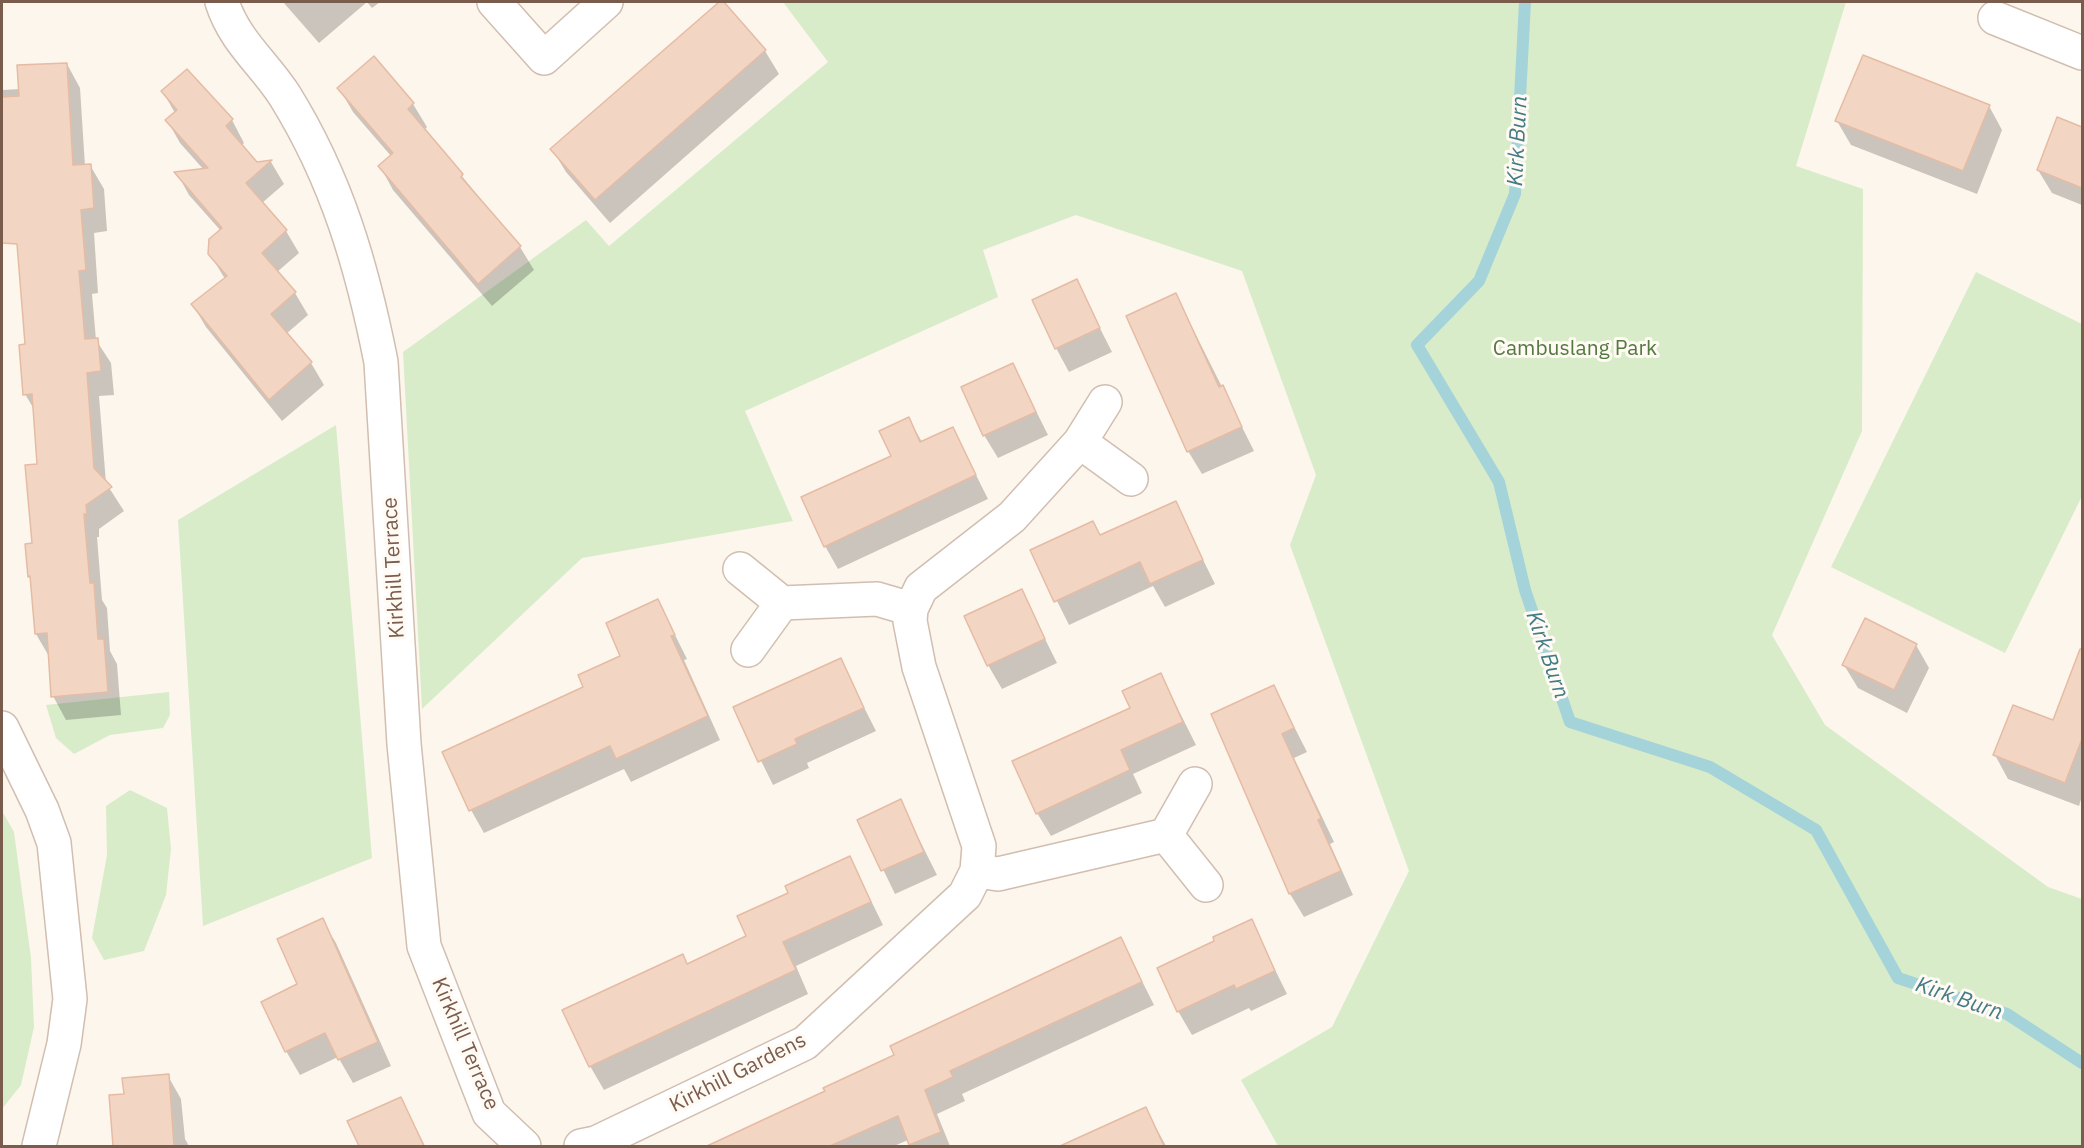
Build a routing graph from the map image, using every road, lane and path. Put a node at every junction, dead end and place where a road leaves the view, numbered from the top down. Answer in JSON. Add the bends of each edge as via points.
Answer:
{"nodes":[{"id":1,"x":222,"y":2,"type":"edge"},
{"id":2,"x":494,"y":2,"type":"edge"},
{"id":3,"x":606,"y":2,"type":"edge"},
{"id":4,"x":1995,"y":18,"type":"dead end"},
{"id":5,"x":2082,"y":53,"type":"edge"},
{"id":6,"x":1105,"y":402,"type":"dead end"},
{"id":7,"x":1080,"y":442,"type":"junction"},
{"id":8,"x":1131,"y":479,"type":"dead end"},
{"id":9,"x":740,"y":569,"type":"dead end"},
{"id":10,"x":782,"y":603,"type":"junction"},
{"id":11,"x":911,"y":609,"type":"junction"},
{"id":12,"x":748,"y":650,"type":"dead end"},
{"id":13,"x":2,"y":728,"type":"edge"},
{"id":14,"x":1196,"y":784,"type":"dead end"},
{"id":15,"x":1166,"y":836,"type":"junction"},
{"id":16,"x":977,"y":871,"type":"junction"},
{"id":17,"x":1206,"y":885,"type":"dead end"},
{"id":18,"x":39,"y":1146,"type":"edge"},
{"id":19,"x":525,"y":1146,"type":"edge"},
{"id":20,"x":581,"y":1146,"type":"edge"}],
"edges":[{"from":1,"to":19,"type":"street","name":"Kirkhill Terrace","via":[[230,25],[284,95],[330,177],[371,308],[381,362],[404,744],[424,946],[489,1113]]},
{"from":2,"to":3,"type":"street","via":[[544,58]]},
{"from":4,"to":5,"type":"street"},
{"from":6,"to":7,"type":"street"},
{"from":7,"to":8,"type":"street"},
{"from":7,"to":11,"type":"street","via":[[1012,517],[921,588]]},
{"from":9,"to":10,"type":"street"},
{"from":10,"to":11,"type":"street","via":[[877,599]]},
{"from":10,"to":12,"type":"street"},
{"from":11,"to":16,"type":"street","name":"Kirkhill Gardens","via":[[919,667],[979,846]]},
{"from":13,"to":18,"type":"street","via":[[54,843],[70,999],[64,1044]]},
{"from":14,"to":15,"type":"street"},
{"from":15,"to":16,"type":"street","via":[[998,874]]},
{"from":15,"to":17,"type":"street"},
{"from":16,"to":20,"type":"street","name":"Kirkhill Gardens","via":[[965,895],[805,1043],[596,1143]]}]}
